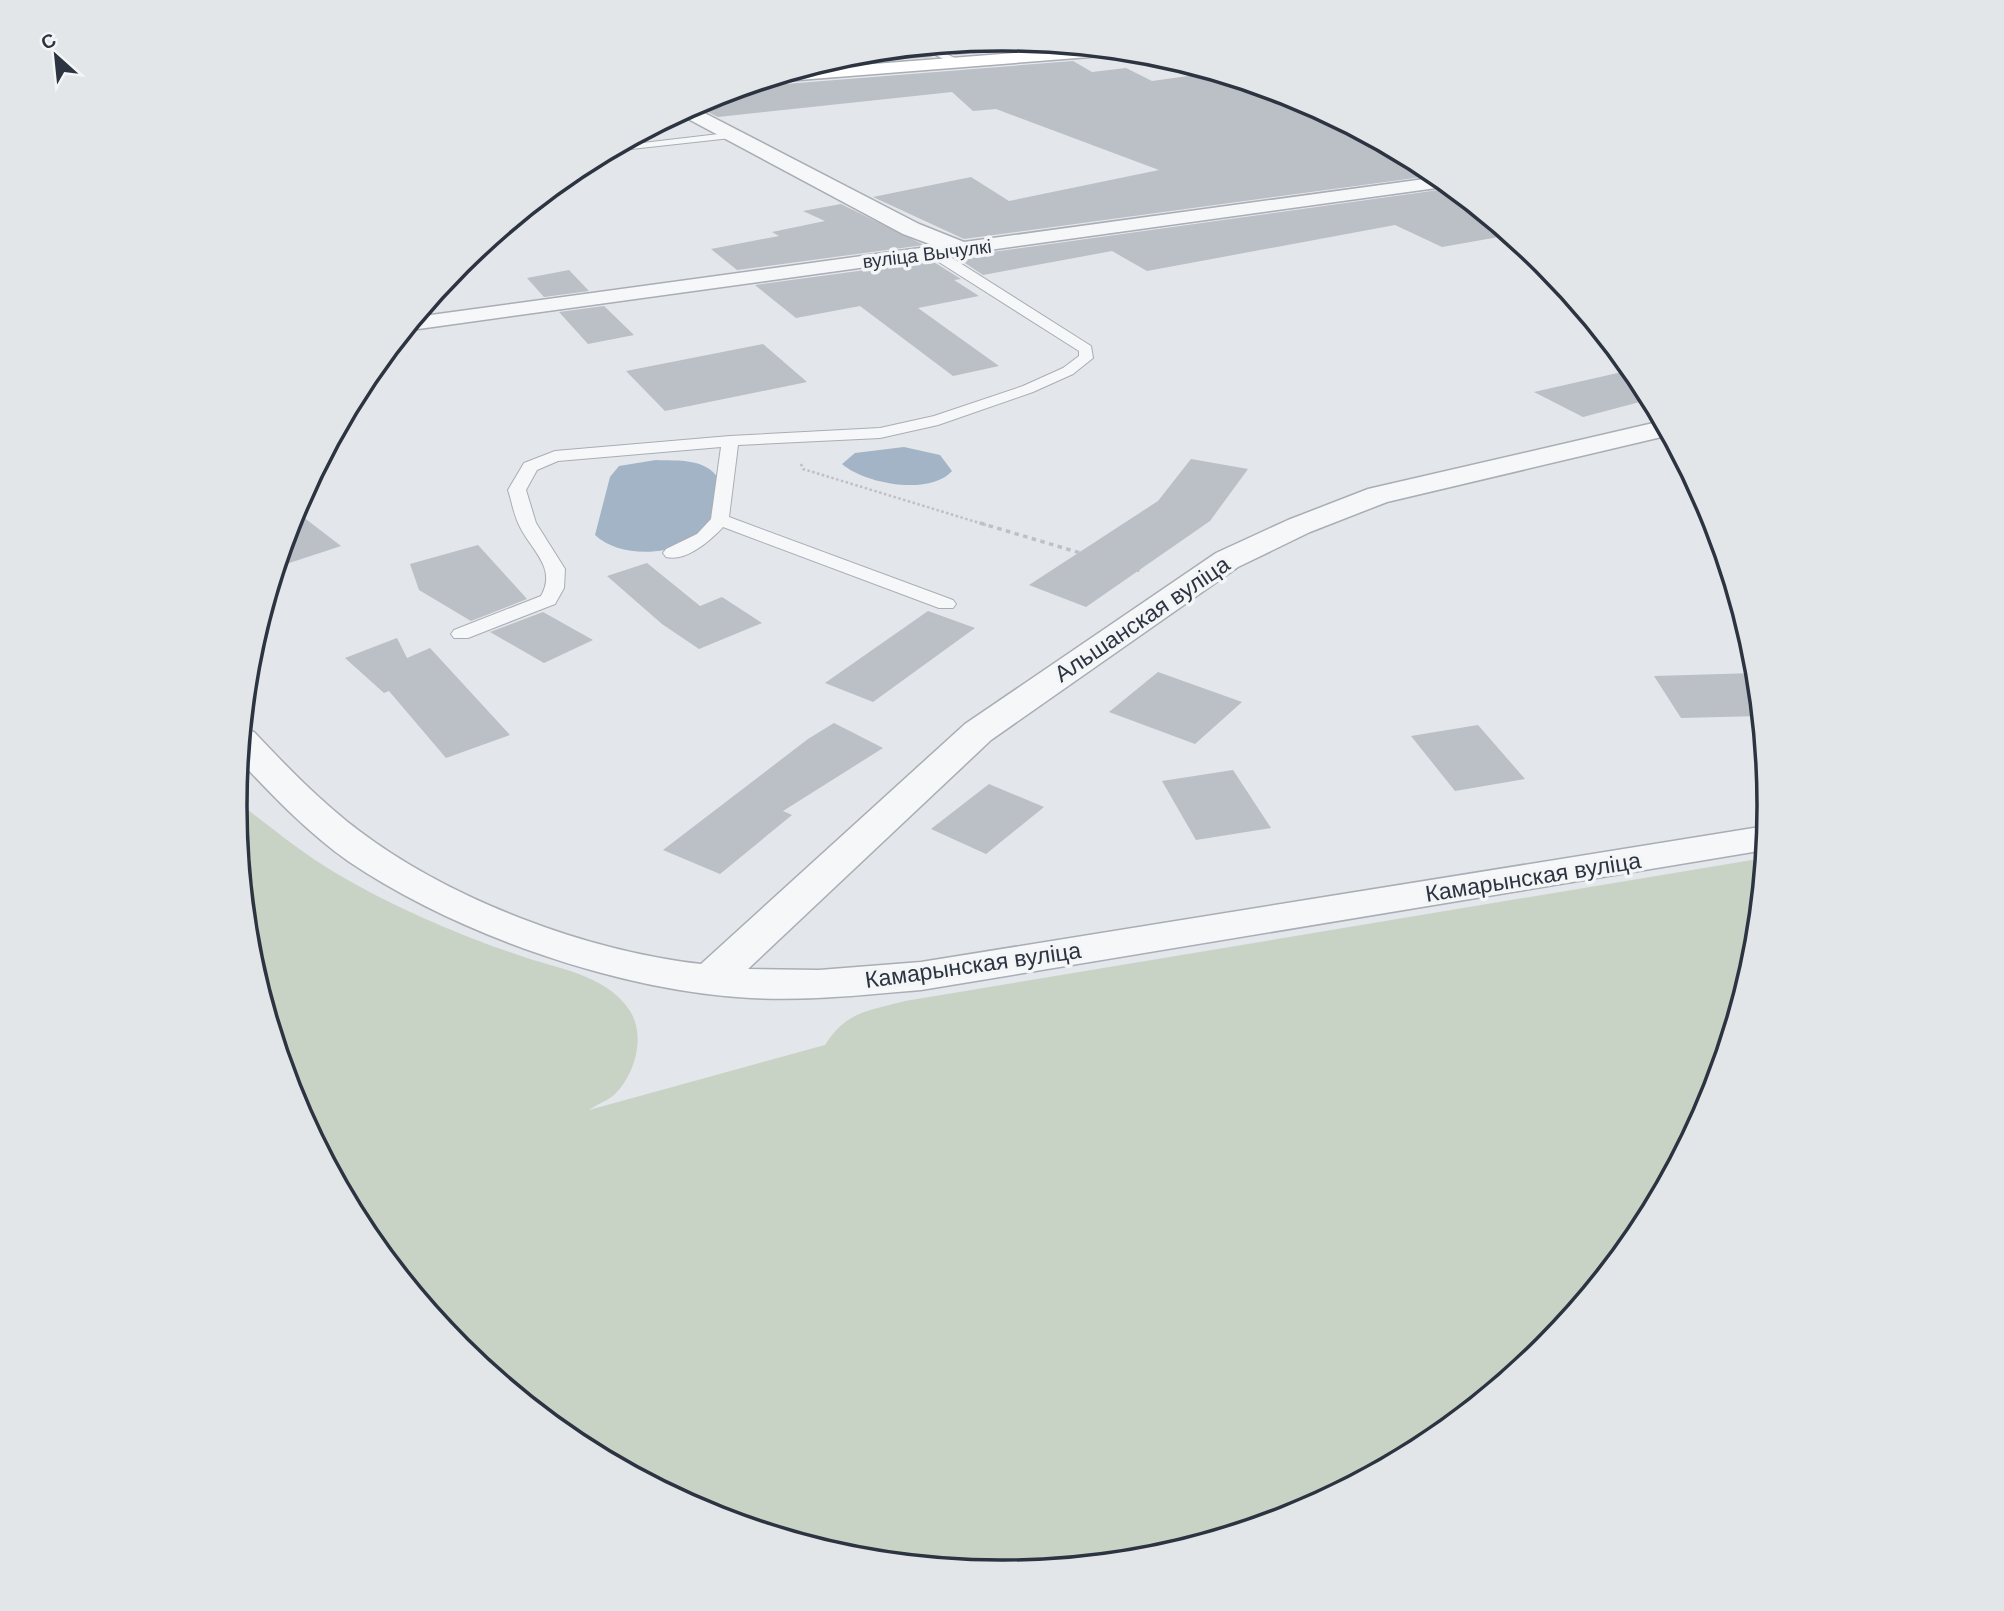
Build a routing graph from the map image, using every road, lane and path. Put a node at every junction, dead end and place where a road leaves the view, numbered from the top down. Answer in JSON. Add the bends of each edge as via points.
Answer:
{"nodes":[{"id":1,"x":939,"y":53,"type":"edge"},
{"id":2,"x":1067,"y":54,"type":"edge"},
{"id":3,"x":956,"y":62,"type":"junction"},
{"id":4,"x":819,"y":73,"type":"edge"},
{"id":5,"x":696,"y":116,"type":"edge"},
{"id":6,"x":736,"y":135,"type":"junction"},
{"id":7,"x":635,"y":147,"type":"edge"},
{"id":8,"x":1430,"y":184,"type":"edge"},
{"id":9,"x":966,"y":250,"type":"junction"},
{"id":10,"x":936,"y":254,"type":"junction"},
{"id":11,"x":422,"y":323,"type":"edge"},
{"id":12,"x":1657,"y":430,"type":"edge"},
{"id":13,"x":794,"y":440,"type":"junction"},
{"id":14,"x":730,"y":441,"type":"junction"},
{"id":15,"x":720,"y":520,"type":"junction"},
{"id":16,"x":672,"y":553,"type":"dead end"},
{"id":17,"x":1189,"y":587,"type":"junction"},
{"id":18,"x":946,"y":604,"type":"dead end"},
{"id":19,"x":461,"y":634,"type":"dead end"},
{"id":20,"x":250,"y":748,"type":"edge"},
{"id":21,"x":1756,"y":840,"type":"edge"},
{"id":22,"x":711,"y":979,"type":"junction"}],
"edges":[{"from":1,"to":3,"type":"lane"},
{"from":2,"to":3,"type":"street"},
{"from":3,"to":4,"type":"street"},
{"from":5,"to":6,"type":"street"},
{"from":6,"to":7,"type":"lane"},
{"from":6,"to":9,"type":"street","via":[[911,229]]},
{"from":8,"to":9,"type":"street","name":"вуліца Вычулкі"},
{"from":9,"to":10,"type":"street","name":"вуліца Вычулкі"},
{"from":10,"to":11,"type":"street","name":"вуліца Вычулкі"},
{"from":10,"to":13,"type":"lane","via":[[1086,349],[1086,358],[1028,389],[938,420],[880,433]]},
{"from":12,"to":17,"type":"street","name":"Альшанская вуліца","via":[[1378,495],[1227,560]]},
{"from":13,"to":14,"type":"lane"},
{"from":13,"to":17,"type":"path","via":[[803,469]]},
{"from":14,"to":15,"type":"lane"},
{"from":14,"to":19,"type":"lane","via":[[555,456],[530,467],[517,490],[527,523],[559,572],[557,588],[548,600]]},
{"from":15,"to":16,"type":"lane","via":[[703,538]]},
{"from":15,"to":18,"type":"lane"},
{"from":17,"to":22,"type":"street","name":"Альшанская вуліца","via":[[978,732]]},
{"from":20,"to":22,"type":"street","name":"Камарынская вуліца","via":[[308,809],[361,851],[427,892],[510,927],[604,958]]},
{"from":21,"to":22,"type":"street","name":"Камарынская вуліца","via":[[921,976],[803,985]]}]}
